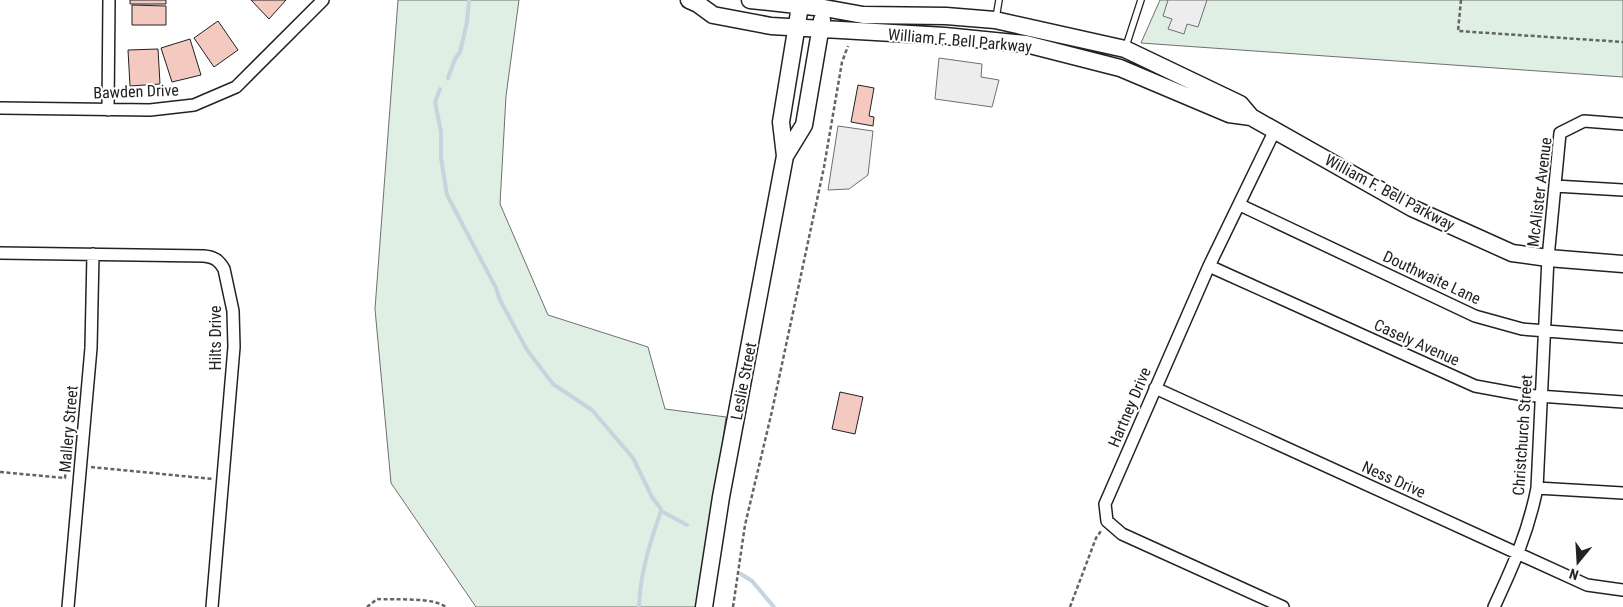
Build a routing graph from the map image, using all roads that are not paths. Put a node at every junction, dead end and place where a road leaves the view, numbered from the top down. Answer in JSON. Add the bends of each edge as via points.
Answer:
{"nodes":[{"id":1,"x":109,"y":0,"type":"edge"},
{"id":2,"x":322,"y":0,"type":"edge"},
{"id":3,"x":750,"y":0,"type":"edge"},
{"id":4,"x":999,"y":0,"type":"edge"},
{"id":5,"x":1141,"y":0,"type":"edge"},
{"id":6,"x":698,"y":1,"type":"edge"},
{"id":7,"x":801,"y":3,"type":"edge"},
{"id":8,"x":825,"y":4,"type":"edge"},
{"id":9,"x":995,"y":20,"type":"junction"},
{"id":10,"x":797,"y":28,"type":"junction"},
{"id":11,"x":820,"y":30,"type":"junction"},
{"id":12,"x":1125,"y":48,"type":"junction"},
{"id":13,"x":1120,"y":68,"type":"junction"},
{"id":14,"x":0,"y":108,"type":"edge"},
{"id":15,"x":108,"y":110,"type":"junction"},
{"id":16,"x":1251,"y":117,"type":"junction"},
{"id":17,"x":1623,"y":124,"type":"edge"},
{"id":18,"x":1275,"y":130,"type":"junction"},
{"id":19,"x":785,"y":156,"type":"junction"},
{"id":20,"x":1555,"y":186,"type":"junction"},
{"id":21,"x":1623,"y":190,"type":"edge"},
{"id":22,"x":1240,"y":205,"type":"junction"},
{"id":23,"x":0,"y":253,"type":"edge"},
{"id":24,"x":93,"y":254,"type":"junction"},
{"id":25,"x":1548,"y":258,"type":"junction"},
{"id":26,"x":1623,"y":264,"type":"edge"},
{"id":27,"x":1210,"y":266,"type":"junction"},
{"id":28,"x":1544,"y":332,"type":"junction"},
{"id":29,"x":1623,"y":337,"type":"edge"},
{"id":30,"x":1155,"y":388,"type":"junction"},
{"id":31,"x":1541,"y":396,"type":"junction"},
{"id":32,"x":1623,"y":402,"type":"edge"},
{"id":33,"x":1537,"y":488,"type":"junction"},
{"id":34,"x":1623,"y":493,"type":"edge"},
{"id":35,"x":1519,"y":553,"type":"junction"},
{"id":36,"x":1623,"y":590,"type":"edge"},
{"id":37,"x":68,"y":607,"type":"edge"},
{"id":38,"x":212,"y":607,"type":"edge"},
{"id":39,"x":704,"y":607,"type":"edge"},
{"id":40,"x":1283,"y":607,"type":"edge"},
{"id":41,"x":1494,"y":607,"type":"edge"}],
"edges":[{"from":1,"to":15,"type":"street"},
{"from":2,"to":15,"type":"street","name":"Bawden Drive","via":[[236,87],[194,105]]},
{"from":3,"to":7,"type":"street","name":"William F. Bell Parkway"},
{"from":4,"to":9,"type":"lane"},
{"from":5,"to":12,"type":"lane"},
{"from":6,"to":10,"type":"street","name":"William F. Bell Parkway","via":[[713,15]]},
{"from":7,"to":8,"type":"street","name":"William F. Bell Parkway"},
{"from":7,"to":10,"type":"street","name":"Leslie Street"},
{"from":8,"to":9,"type":"street","name":"William F. Bell Parkway","via":[[864,15]]},
{"from":8,"to":11,"type":"street","name":"Leslie Street"},
{"from":9,"to":12,"type":"street","name":"William F. Bell Parkway"},
{"from":10,"to":11,"type":"street","name":"William F. Bell Parkway"},
{"from":10,"to":19,"type":"street","name":"Leslie Street","via":[[781,122]]},
{"from":11,"to":13,"type":"street","name":"William F. Bell Parkway","via":[[1026,44]]},
{"from":11,"to":19,"type":"street","name":"Leslie Street","via":[[804,125]]},
{"from":12,"to":13,"type":"street"},
{"from":12,"to":16,"type":"street","name":"William F. Bell Parkway","via":[[1240,104]]},
{"from":13,"to":16,"type":"street","name":"William F. Bell Parkway","via":[[1229,114]]},
{"from":14,"to":15,"type":"street","name":"Bawden Drive"},
{"from":16,"to":18,"type":"street","name":"William F. Bell Parkway"},
{"from":17,"to":20,"type":"street","name":"McAlister Avenue","via":[[1584,121],[1560,133]]},
{"from":18,"to":22,"type":"street","name":"Hartney Drive"},
{"from":18,"to":25,"type":"street","name":"William F. Bell Parkway","via":[[1412,208],[1512,253]]},
{"from":19,"to":39,"type":"street","name":"Leslie Street","via":[[721,497]]},
{"from":20,"to":21,"type":"street"},
{"from":20,"to":25,"type":"street","name":"McAlister Avenue"},
{"from":22,"to":27,"type":"street","name":"Hartney Drive"},
{"from":22,"to":28,"type":"street","name":"Douthwaite Lane","via":[[1475,316]]},
{"from":23,"to":24,"type":"street","name":"Hilts Drive"},
{"from":24,"to":37,"type":"street","name":"Mallery Street","via":[[91,348]]},
{"from":24,"to":38,"type":"street","name":"Hilts Drive","via":[[204,256],[216,259],[224,269],[234,327],[234,347]]},
{"from":25,"to":26,"type":"street","name":"William F. Bell Parkway"},
{"from":25,"to":28,"type":"street","name":"Christchurch Street"},
{"from":27,"to":30,"type":"street","name":"Hartney Drive"},
{"from":27,"to":31,"type":"street","name":"Casely Avenue","via":[[1475,386]]},
{"from":28,"to":29,"type":"street","name":"Douthwaite Lane"},
{"from":28,"to":31,"type":"street","name":"Christchurch Street"},
{"from":30,"to":35,"type":"street","name":"Ness Drive"},
{"from":30,"to":40,"type":"street","name":"Hartney Drive","via":[[1105,504],[1107,521],[1122,534]]},
{"from":31,"to":32,"type":"street","name":"Casely Avenue"},
{"from":31,"to":33,"type":"street","name":"Christchurch Street"},
{"from":33,"to":34,"type":"street"},
{"from":33,"to":35,"type":"street","name":"Christchurch Street"},
{"from":35,"to":36,"type":"street","name":"Ness Drive","via":[[1587,585]]},
{"from":35,"to":41,"type":"street","name":"Christchurch Street"}]}
